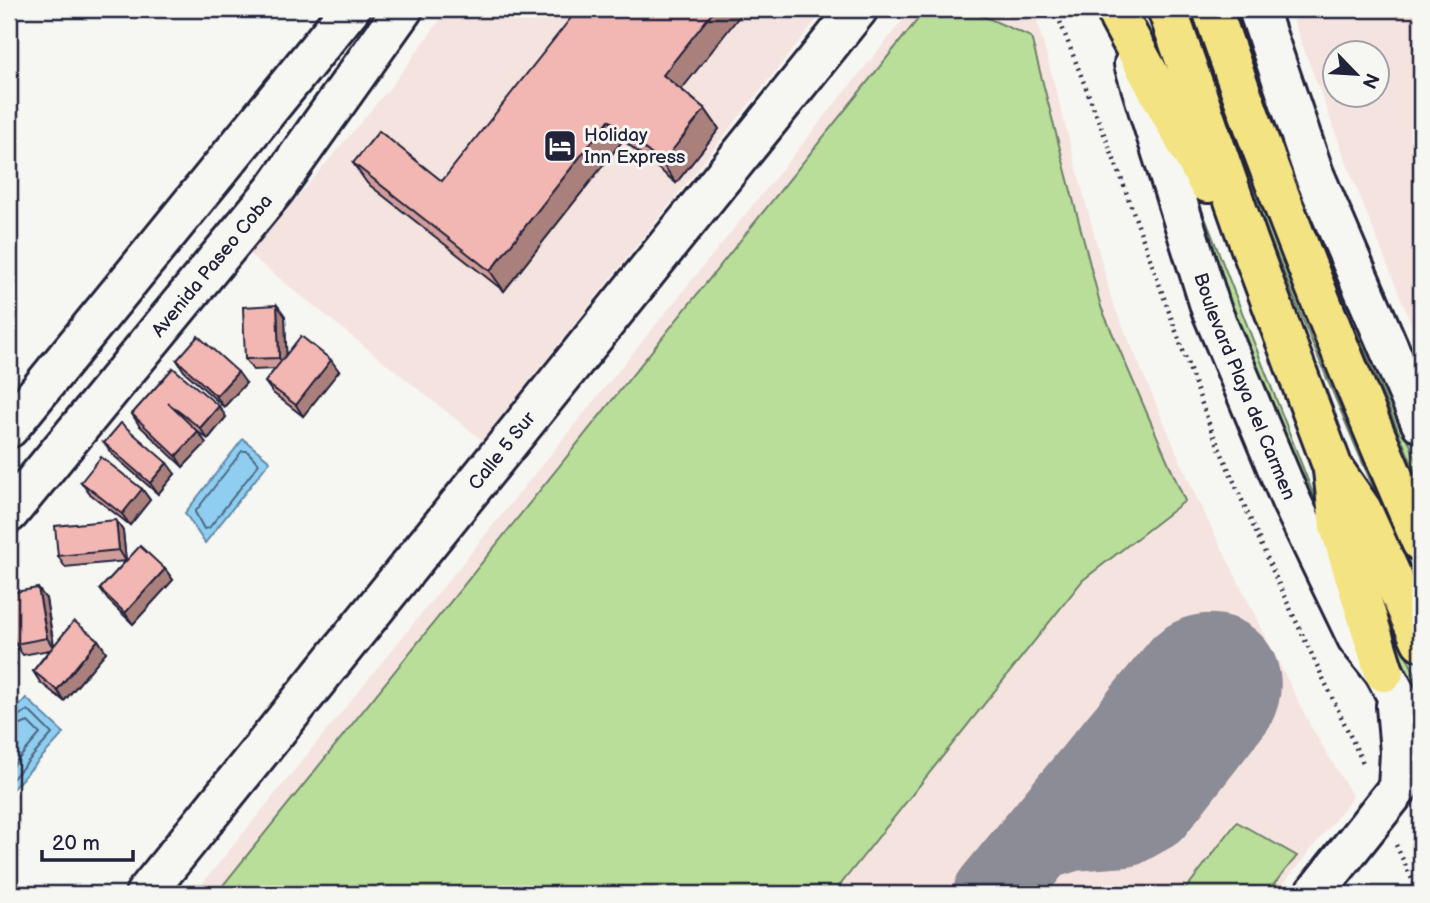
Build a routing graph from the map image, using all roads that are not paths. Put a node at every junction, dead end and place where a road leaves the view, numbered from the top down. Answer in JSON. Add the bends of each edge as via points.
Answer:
{"nodes":[{"id":1,"x":350,"y":9,"type":"edge"},
{"id":2,"x":403,"y":9,"type":"edge"},
{"id":3,"x":858,"y":9,"type":"edge"},
{"id":4,"x":1167,"y":9,"type":"edge"},
{"id":5,"x":1212,"y":9,"type":"edge"},
{"id":6,"x":1258,"y":9,"type":"edge"},
{"id":7,"x":1117,"y":14,"type":"edge"},
{"id":8,"x":1249,"y":243,"type":"junction"},
{"id":9,"x":1421,"y":423,"type":"edge"},
{"id":10,"x":9,"y":428,"type":"edge"},
{"id":11,"x":1333,"y":468,"type":"junction"},
{"id":12,"x":9,"y":513,"type":"edge"},
{"id":13,"x":1421,"y":542,"type":"edge"},
{"id":14,"x":1421,"y":641,"type":"edge"},
{"id":15,"x":1390,"y":684,"type":"junction"},
{"id":16,"x":1421,"y":741,"type":"edge"},
{"id":17,"x":145,"y":894,"type":"edge"},
{"id":18,"x":1314,"y":894,"type":"edge"}],
"edges":[{"from":1,"to":10,"type":"main road"},
{"from":2,"to":12,"type":"main road","name":"Avenida Paseo Coba","via":[[275,189]]},
{"from":3,"to":17,"type":"main road","name":"Calle 5 Sur"},
{"from":4,"to":8,"type":"highway"},
{"from":5,"to":13,"type":"highway","via":[[1265,161]]},
{"from":6,"to":9,"type":"main road","via":[[1314,174]]},
{"from":7,"to":8,"type":"highway","via":[[1201,172]]},
{"from":7,"to":15,"type":"main road","name":"Boulevard Playa del Carmen","via":[[1211,309],[1291,501],[1357,638]]},
{"from":8,"to":11,"type":"highway"},
{"from":11,"to":14,"type":"highway","via":[[1362,510]]},
{"from":11,"to":15,"type":"highway","via":[[1339,526]]},
{"from":15,"to":16,"type":"main road","name":"Boulevard Playa del Carmen"},
{"from":15,"to":18,"type":"main road","via":[[1400,752],[1398,788]]}]}
